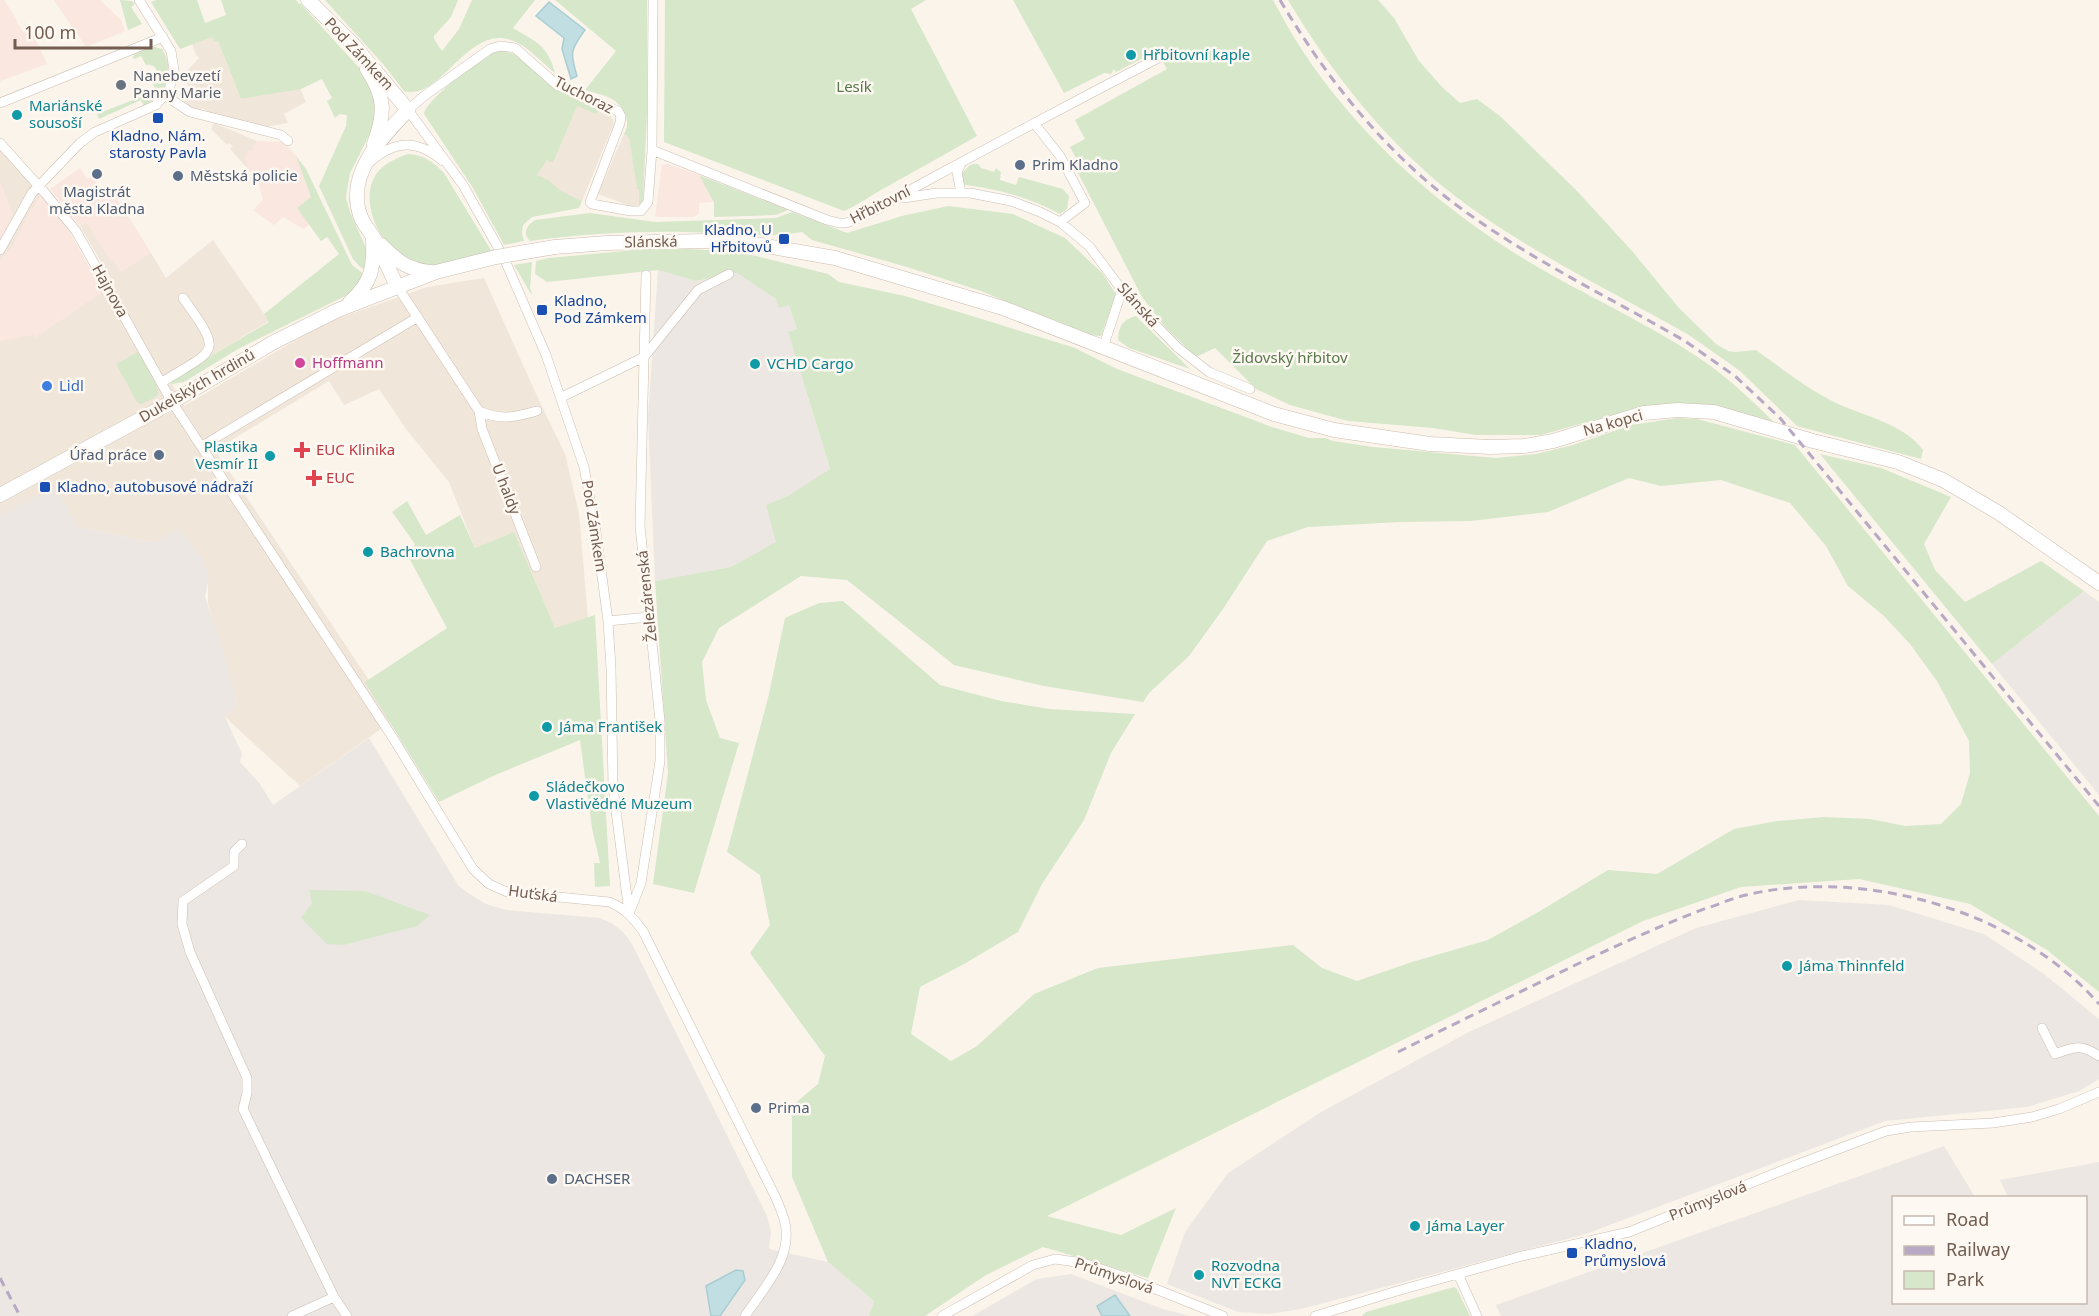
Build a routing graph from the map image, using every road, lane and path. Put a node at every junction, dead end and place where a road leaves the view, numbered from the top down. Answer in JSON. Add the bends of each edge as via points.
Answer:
{"nodes":[{"id":1,"x":139,"y":0,"type":"edge"},
{"id":2,"x":308,"y":0,"type":"edge"},
{"id":3,"x":652,"y":0,"type":"edge"},
{"id":4,"x":334,"y":27,"type":"junction"},
{"id":5,"x":163,"y":37,"type":"junction"},
{"id":6,"x":1166,"y":54,"type":"dead end"},
{"id":7,"x":166,"y":96,"type":"junction"},
{"id":8,"x":0,"y":104,"type":"edge"},
{"id":9,"x":408,"y":110,"type":"junction"},
{"id":10,"x":1034,"y":123,"type":"junction"},
{"id":11,"x":288,"y":141,"type":"dead end"},
{"id":12,"x":0,"y":143,"type":"edge"},
{"id":13,"x":652,"y":150,"type":"junction"},
{"id":14,"x":962,"y":162,"type":"junction"},
{"id":15,"x":366,"y":164,"type":"junction"},
{"id":16,"x":452,"y":168,"type":"junction"},
{"id":17,"x":39,"y":186,"type":"junction"},
{"id":18,"x":961,"y":193,"type":"junction"},
{"id":19,"x":895,"y":200,"type":"junction"},
{"id":20,"x":1060,"y":222,"type":"junction"},
{"id":21,"x":373,"y":237,"type":"junction"},
{"id":22,"x":0,"y":250,"type":"edge"},
{"id":23,"x":436,"y":272,"type":"junction"},
{"id":24,"x":729,"y":274,"type":"dead end"},
{"id":25,"x":646,"y":275,"type":"dead end"},
{"id":26,"x":397,"y":286,"type":"junction"},
{"id":27,"x":1122,"y":290,"type":"junction"},
{"id":28,"x":183,"y":298,"type":"dead end"},
{"id":29,"x":341,"y":309,"type":"junction"},
{"id":30,"x":418,"y":317,"type":"junction"},
{"id":31,"x":1103,"y":348,"type":"junction"},
{"id":32,"x":644,"y":357,"type":"junction"},
{"id":33,"x":162,"y":382,"type":"junction"},
{"id":34,"x":1251,"y":389,"type":"dead end"},
{"id":35,"x":562,"y":396,"type":"junction"},
{"id":36,"x":172,"y":402,"type":"junction"},
{"id":37,"x":479,"y":411,"type":"junction"},
{"id":38,"x":537,"y":411,"type":"dead end"},
{"id":39,"x":202,"y":446,"type":"junction"},
{"id":40,"x":0,"y":495,"type":"edge"},
{"id":41,"x":536,"y":567,"type":"dead end"},
{"id":42,"x":2099,"y":583,"type":"edge"},
{"id":43,"x":649,"y":617,"type":"junction"},
{"id":44,"x":608,"y":621,"type":"junction"},
{"id":45,"x":242,"y":844,"type":"dead end"},
{"id":46,"x":629,"y":913,"type":"junction"},
{"id":47,"x":2042,"y":1028,"type":"dead end"},
{"id":48,"x":2099,"y":1056,"type":"edge"},
{"id":49,"x":2099,"y":1092,"type":"edge"},
{"id":50,"x":1458,"y":1274,"type":"junction"},
{"id":51,"x":334,"y":1297,"type":"junction"},
{"id":52,"x":1349,"y":1306,"type":"junction"},
{"id":53,"x":292,"y":1316,"type":"edge"},
{"id":54,"x":347,"y":1316,"type":"edge"},
{"id":55,"x":745,"y":1316,"type":"edge"},
{"id":56,"x":942,"y":1316,"type":"edge"},
{"id":57,"x":1223,"y":1316,"type":"edge"},
{"id":58,"x":1316,"y":1316,"type":"edge"},
{"id":59,"x":1354,"y":1316,"type":"edge"},
{"id":60,"x":1477,"y":1316,"type":"edge"}],
"edges":[{"from":1,"to":5,"type":"street"},
{"from":2,"to":4,"type":"main road","name":"Pod Zámkem"},
{"from":3,"to":13,"type":"street"},
{"from":4,"to":9,"type":"main road","name":"Pod Zámkem"},
{"from":4,"to":15,"type":"main road","via":[[371,75],[382,101],[382,120]]},
{"from":5,"to":7,"type":"street","via":[[174,64]]},
{"from":5,"to":8,"type":"street"},
{"from":6,"to":10,"type":"street","name":"Hřbitovní"},
{"from":7,"to":11,"type":"street","via":[[190,112],[281,135]]},
{"from":7,"to":17,"type":"street","via":[[146,111],[89,135]]},
{"from":9,"to":13,"type":"street","name":"Tuchoraz","via":[[490,49],[505,45],[515,48],[557,85],[618,111],[621,116],[590,200],[592,204],[641,211],[647,205]]},
{"from":9,"to":15,"type":"main road"},
{"from":9,"to":16,"type":"street","name":"Pod Zámkem"},
{"from":10,"to":14,"type":"street","name":"Hřbitovní"},
{"from":10,"to":20,"type":"street","via":[[1060,156],[1085,203]]},
{"from":12,"to":17,"type":"street","name":"Hajnova"},
{"from":13,"to":19,"type":"street","name":"Hřbitovní","via":[[834,223],[850,222]]},
{"from":14,"to":18,"type":"street","via":[[957,172]]},
{"from":14,"to":19,"type":"street","name":"Hřbitovní"},
{"from":15,"to":16,"type":"street","name":"Pod Zámkem","via":[[382,152],[403,145],[427,150]]},
{"from":15,"to":21,"type":"main road","via":[[356,189],[357,204]]},
{"from":16,"to":35,"type":"street","name":"Pod Zámkem","via":[[485,222],[518,289]]},
{"from":17,"to":22,"type":"street"},
{"from":17,"to":33,"type":"street","name":"Hajnova","via":[[76,231]]},
{"from":18,"to":19,"type":"street","name":"Slánská"},
{"from":18,"to":20,"type":"street","name":"Slánská","via":[[1011,201]]},
{"from":20,"to":27,"type":"street","name":"Slánská","via":[[1089,246]]},
{"from":21,"to":23,"type":"main road","via":[[416,271]]},
{"from":21,"to":26,"type":"main road"},
{"from":21,"to":29,"type":"main road","via":[[372,269],[364,290]]},
{"from":23,"to":26,"type":"main road","name":"Slánská"},
{"from":23,"to":31,"type":"main road","name":"Slánská","bridge":true,"via":[[555,247],[749,243],[835,258],[1003,308]]},
{"from":24,"to":32,"type":"street","via":[[698,290]]},
{"from":25,"to":32,"type":"street","name":"Železárenská"},
{"from":26,"to":29,"type":"main road","name":"Dukelských hrdinů"},
{"from":26,"to":30,"type":"street"},
{"from":27,"to":31,"type":"street"},
{"from":27,"to":34,"type":"street","name":"Slánská","via":[[1178,347],[1209,372]]},
{"from":28,"to":33,"type":"street","via":[[207,332],[210,346],[204,357]]},
{"from":29,"to":36,"type":"main road","name":"Dukelských hrdinů","via":[[274,342]]},
{"from":30,"to":37,"type":"street"},
{"from":30,"to":39,"type":"street"},
{"from":31,"to":42,"type":"main road","name":"Na kopci","via":[[1274,414],[1334,430],[1430,444],[1524,446],[1644,413],[1714,412],[1898,462],[1943,480],[1999,513]]},
{"from":32,"to":35,"type":"street"},
{"from":32,"to":43,"type":"street","name":"Železárenská","via":[[640,526]]},
{"from":33,"to":36,"type":"street","name":"Hajnova"},
{"from":35,"to":44,"type":"street","name":"Pod Zámkem","via":[[584,467]]},
{"from":36,"to":39,"type":"street","name":"Huťská"},
{"from":36,"to":40,"type":"main road","name":"Dukelských hrdinů"},
{"from":37,"to":38,"type":"street","via":[[510,418]]},
{"from":37,"to":41,"type":"street","name":"U haldy","via":[[482,429]]},
{"from":39,"to":46,"type":"street","name":"Huťská","via":[[474,869],[489,884],[507,892],[609,902]]},
{"from":43,"to":44,"type":"street"},
{"from":43,"to":46,"type":"street","name":"Železárenská","via":[[660,721],[660,761],[641,883]]},
{"from":44,"to":46,"type":"street","name":"Pod Zámkem","via":[[613,787]]},
{"from":45,"to":51,"type":"street","via":[[234,852],[234,866],[183,901],[182,924],[190,952],[246,1078],[243,1109]]},
{"from":46,"to":55,"type":"street","via":[[643,931],[786,1224],[787,1241],[780,1262]]},
{"from":47,"to":48,"type":"street","via":[[2055,1054],[2075,1047],[2087,1048]]},
{"from":49,"to":50,"type":"street","name":"Průmyslová","via":[[2032,1117],[1886,1131],[1635,1230]]},
{"from":50,"to":52,"type":"street","name":"Průmyslová"},
{"from":50,"to":60,"type":"street"},
{"from":51,"to":53,"type":"street"},
{"from":51,"to":54,"type":"street"},
{"from":52,"to":58,"type":"street","name":"Průmyslová"},
{"from":52,"to":59,"type":"street"},
{"from":56,"to":57,"type":"street","name":"Průmyslová","via":[[1033,1265],[1062,1259],[1091,1265]]}]}
